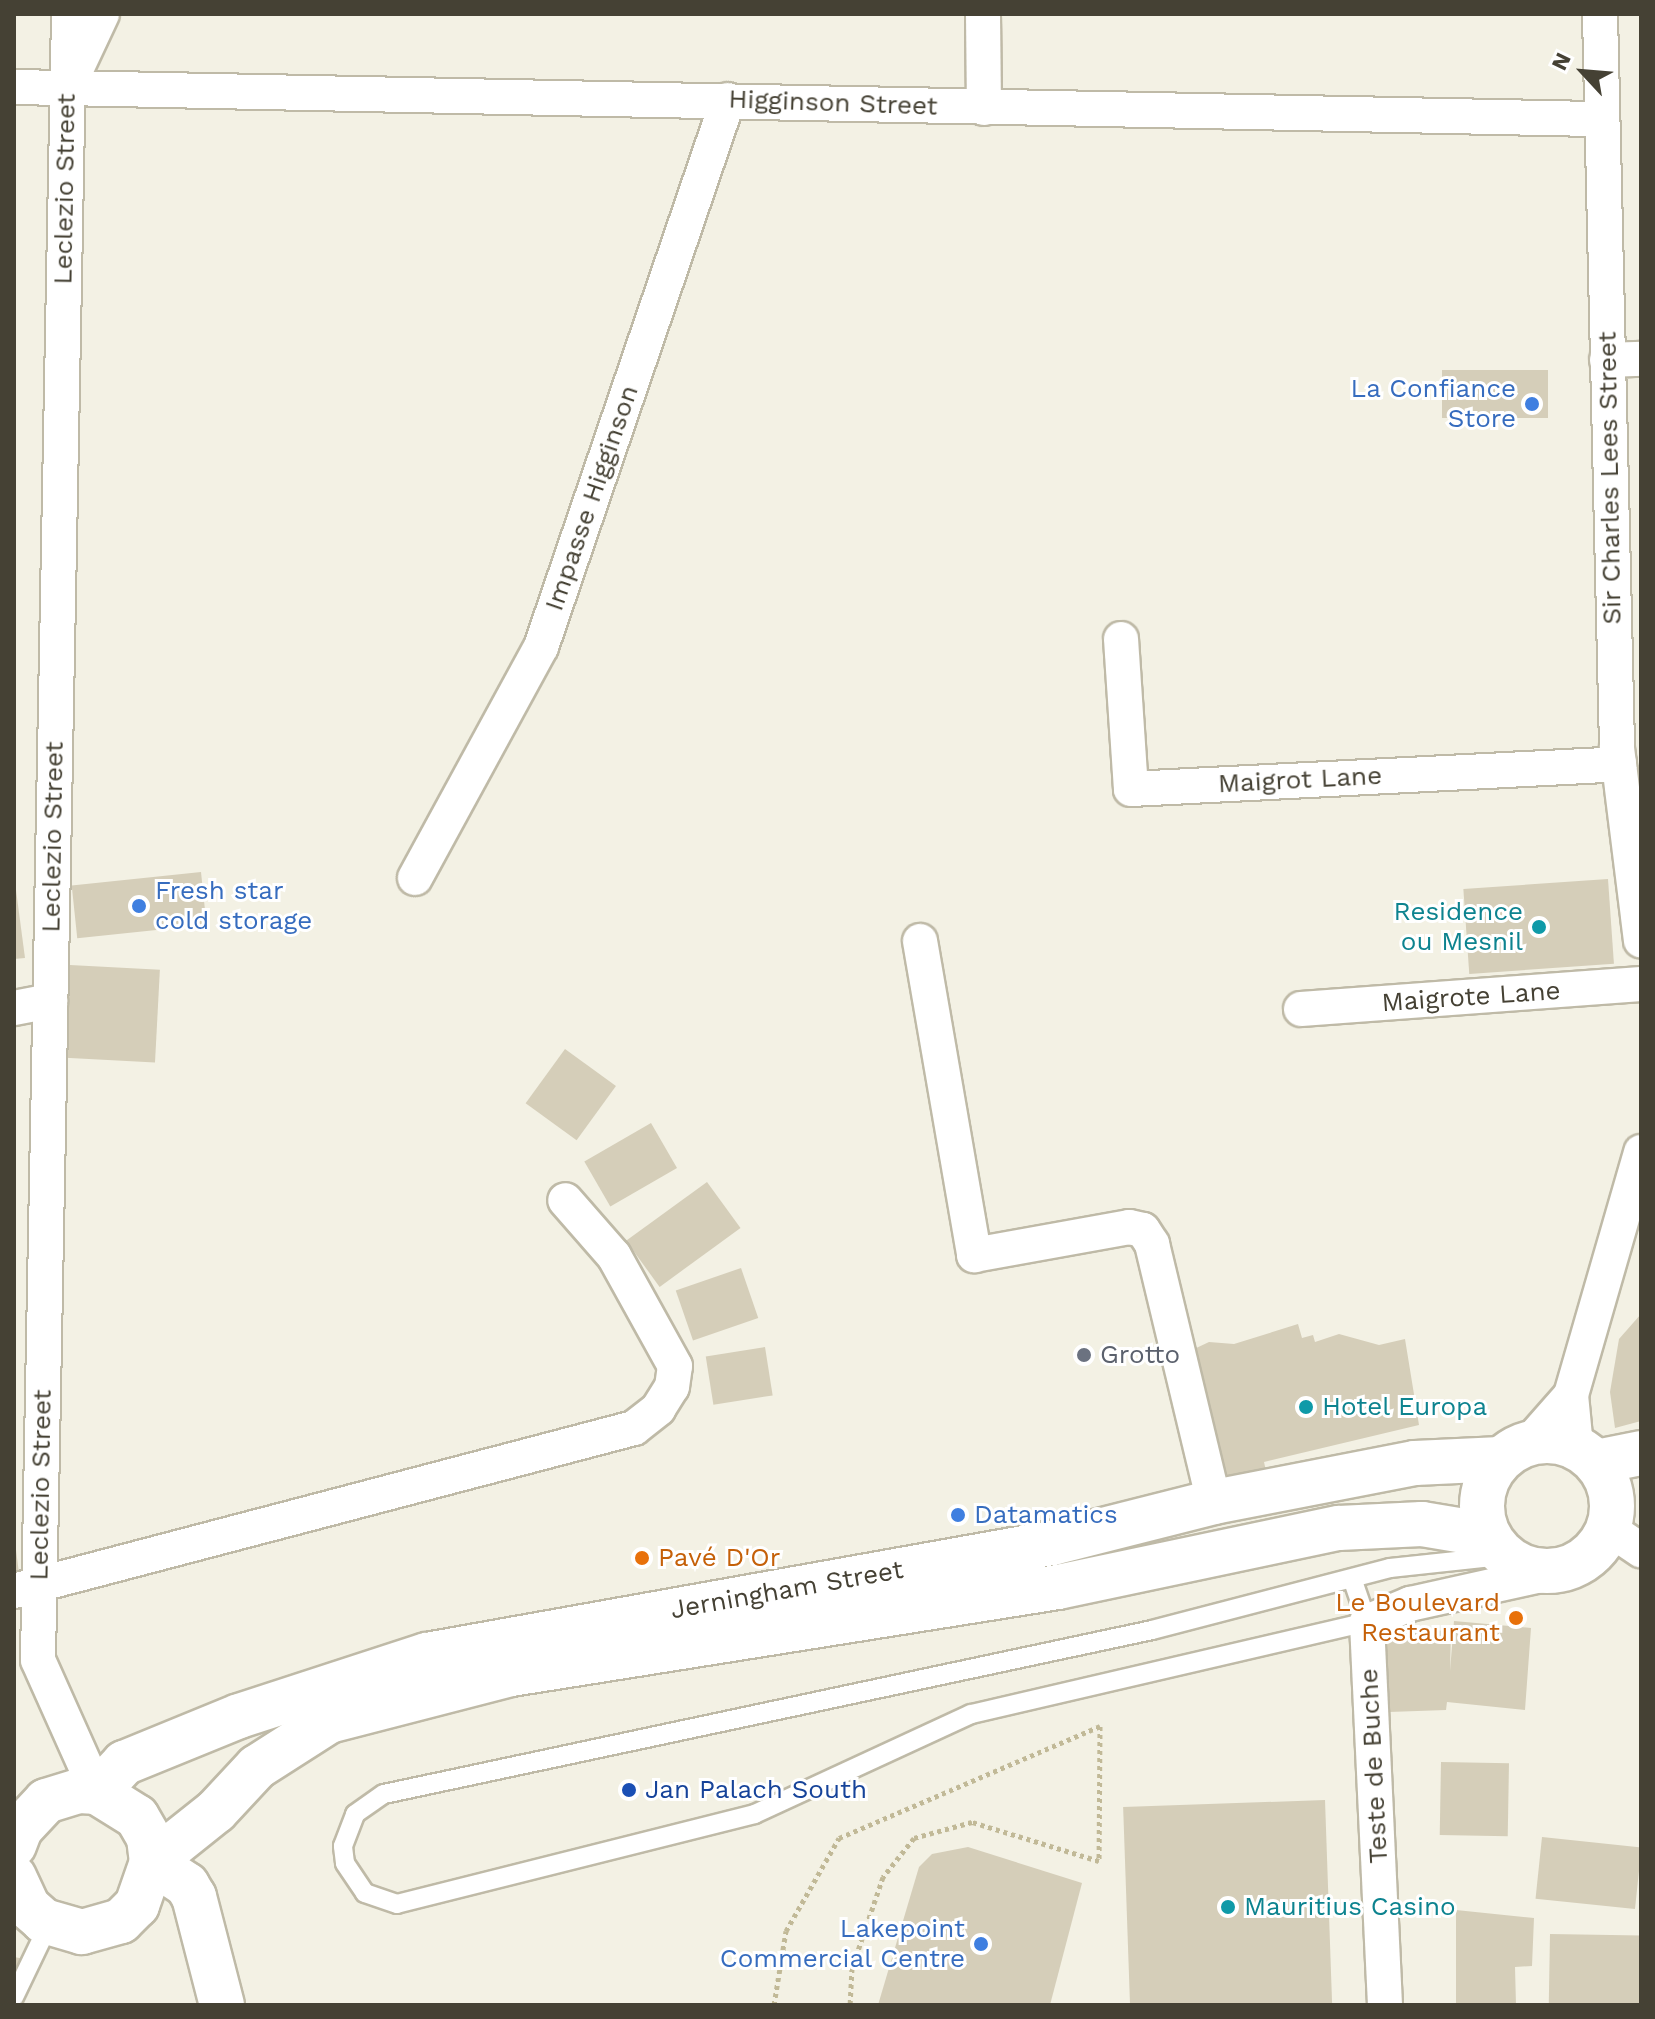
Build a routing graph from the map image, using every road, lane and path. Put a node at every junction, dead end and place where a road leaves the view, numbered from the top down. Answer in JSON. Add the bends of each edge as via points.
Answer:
{"nodes":[{"id":1,"x":69,"y":14,"type":"edge"},
{"id":2,"x":102,"y":14,"type":"edge"},
{"id":3,"x":983,"y":14,"type":"edge"},
{"id":4,"x":1600,"y":14,"type":"edge"},
{"id":5,"x":14,"y":87,"type":"edge"},
{"id":6,"x":67,"y":87,"type":"junction"},
{"id":7,"x":728,"y":100,"type":"junction"},
{"id":8,"x":984,"y":108,"type":"junction"},
{"id":9,"x":1600,"y":119,"type":"junction"},
{"id":10,"x":1641,"y":359,"type":"edge"},
{"id":11,"x":1607,"y":360,"type":"junction"},
{"id":12,"x":1121,"y":639,"type":"dead end"},
{"id":13,"x":1625,"y":753,"type":"edge"},
{"id":14,"x":415,"y":878,"type":"dead end"},
{"id":15,"x":920,"y":941,"type":"dead end"},
{"id":16,"x":1641,"y":941,"type":"edge"},
{"id":17,"x":1641,"y":984,"type":"edge"},
{"id":18,"x":50,"y":1001,"type":"junction"},
{"id":19,"x":14,"y":1008,"type":"edge"},
{"id":20,"x":1301,"y":1009,"type":"dead end"},
{"id":21,"x":1641,"y":1152,"type":"edge"},
{"id":22,"x":565,"y":1200,"type":"dead end"},
{"id":23,"x":1571,"y":1395,"type":"junction"},
{"id":24,"x":1515,"y":1452,"type":"junction"},
{"id":25,"x":1641,"y":1453,"type":"edge"},
{"id":26,"x":1586,"y":1454,"type":"junction"},
{"id":27,"x":1214,"y":1502,"type":"junction"},
{"id":28,"x":1625,"y":1528,"type":"edge"},
{"id":29,"x":1495,"y":1545,"type":"junction"},
{"id":30,"x":1550,"y":1573,"type":"junction"},
{"id":31,"x":1353,"y":1581,"type":"junction"},
{"id":32,"x":27,"y":1587,"type":"edge"},
{"id":33,"x":1367,"y":1622,"type":"junction"},
{"id":34,"x":97,"y":1792,"type":"junction"},
{"id":35,"x":20,"y":1825,"type":"edge"},
{"id":36,"x":152,"y":1862,"type":"junction"},
{"id":37,"x":14,"y":1877,"type":"edge"},
{"id":38,"x":121,"y":1921,"type":"junction"},
{"id":39,"x":36,"y":1922,"type":"edge"},
{"id":40,"x":210,"y":1956,"type":"junction"},
{"id":41,"x":14,"y":1997,"type":"edge"},
{"id":42,"x":222,"y":2005,"type":"edge"},
{"id":43,"x":774,"y":2005,"type":"edge"},
{"id":44,"x":850,"y":2005,"type":"edge"},
{"id":45,"x":1385,"y":2005,"type":"edge"}],
"edges":[{"from":1,"to":6,"type":"street","name":"Leclezio Street"},
{"from":2,"to":6,"type":"street"},
{"from":3,"to":8,"type":"street"},
{"from":4,"to":9,"type":"street","name":"Sir Charles Lees Street"},
{"from":5,"to":6,"type":"street","name":"Higginson Street"},
{"from":6,"to":7,"type":"street","name":"Higginson Street"},
{"from":6,"to":18,"type":"street","name":"Leclezio Street"},
{"from":7,"to":8,"type":"street","name":"Higginson Street"},
{"from":7,"to":14,"type":"street","name":"Impasse Higginson","via":[[541,647]]},
{"from":8,"to":9,"type":"street","name":"Higginson Street"},
{"from":9,"to":11,"type":"street","name":"Sir Charles Lees Street"},
{"from":10,"to":11,"type":"street"},
{"from":11,"to":13,"type":"street","name":"Sir Charles Lees Street"},
{"from":12,"to":13,"type":"street","name":"Maigrot Lane","via":[[1131,789]]},
{"from":13,"to":16,"type":"street","name":"Sir Charles Lees Street"},
{"from":15,"to":27,"type":"street","via":[[974,1255],[1129,1227],[1143,1230],[1152,1244]]},
{"from":17,"to":20,"type":"street","name":"Maigrote Lane"},
{"from":18,"to":19,"type":"street"},
{"from":18,"to":32,"type":"street","name":"Leclezio Street"},
{"from":21,"to":23,"type":"street"},
{"from":22,"to":32,"type":"street","via":[[614,1256],[675,1366],[672,1387],[658,1409],[634,1428]]},
{"from":23,"to":24,"type":"street"},
{"from":23,"to":26,"type":"street"},
{"from":24,"to":26,"type":"street","via":[[1557,1441]]},
{"from":24,"to":27,"type":"street","name":"Jerningham Street","via":[[1415,1463]]},
{"from":24,"to":29,"type":"street","via":[[1487,1481],[1481,1509]]},
{"from":25,"to":26,"type":"street"},
{"from":26,"to":28,"type":"street","via":[[1608,1482]]},
{"from":27,"to":34,"type":"street","name":"Jerningham Street","via":[[1052,1543],[427,1655],[239,1716],[124,1763]]},
{"from":28,"to":30,"type":"street","via":[[1590,1556]]},
{"from":29,"to":30,"type":"street","via":[[1525,1569]]},
{"from":29,"to":31,"type":"lane"},
{"from":29,"to":36,"type":"street","name":"Jerningham Street","via":[[1422,1524],[1339,1528],[1058,1587],[511,1674],[329,1721],[293,1740]]},
{"from":30,"to":33,"type":"street","via":[[1410,1604]]},
{"from":31,"to":33,"type":"lane"},
{"from":31,"to":33,"type":"lane","via":[[1152,1630],[384,1794],[355,1814],[343,1846],[345,1863],[365,1893],[397,1904],[755,1814],[971,1714]]},
{"from":32,"to":34,"type":"street","name":"Leclezio Street","via":[[38,1660]]},
{"from":33,"to":45,"type":"street","name":"Teste de Buche"},
{"from":34,"to":35,"type":"street","via":[[62,1794]]},
{"from":34,"to":36,"type":"street","via":[[119,1801],[137,1817],[149,1838]]},
{"from":36,"to":38,"type":"street","via":[[149,1885]]},
{"from":36,"to":40,"type":"street","via":[[187,1885]]},
{"from":37,"to":39,"type":"street"},
{"from":38,"to":39,"type":"street","via":[[82,1932]]},
{"from":38,"to":40,"type":"street","via":[[134,1911],[168,1915]]},
{"from":39,"to":41,"type":"lane"},
{"from":40,"to":42,"type":"street"},
{"from":43,"to":44,"type":"path","via":[[786,1931],[839,1838],[1100,1726],[1099,1861],[972,1822],[914,1838],[883,1877],[852,1968]]}]}
